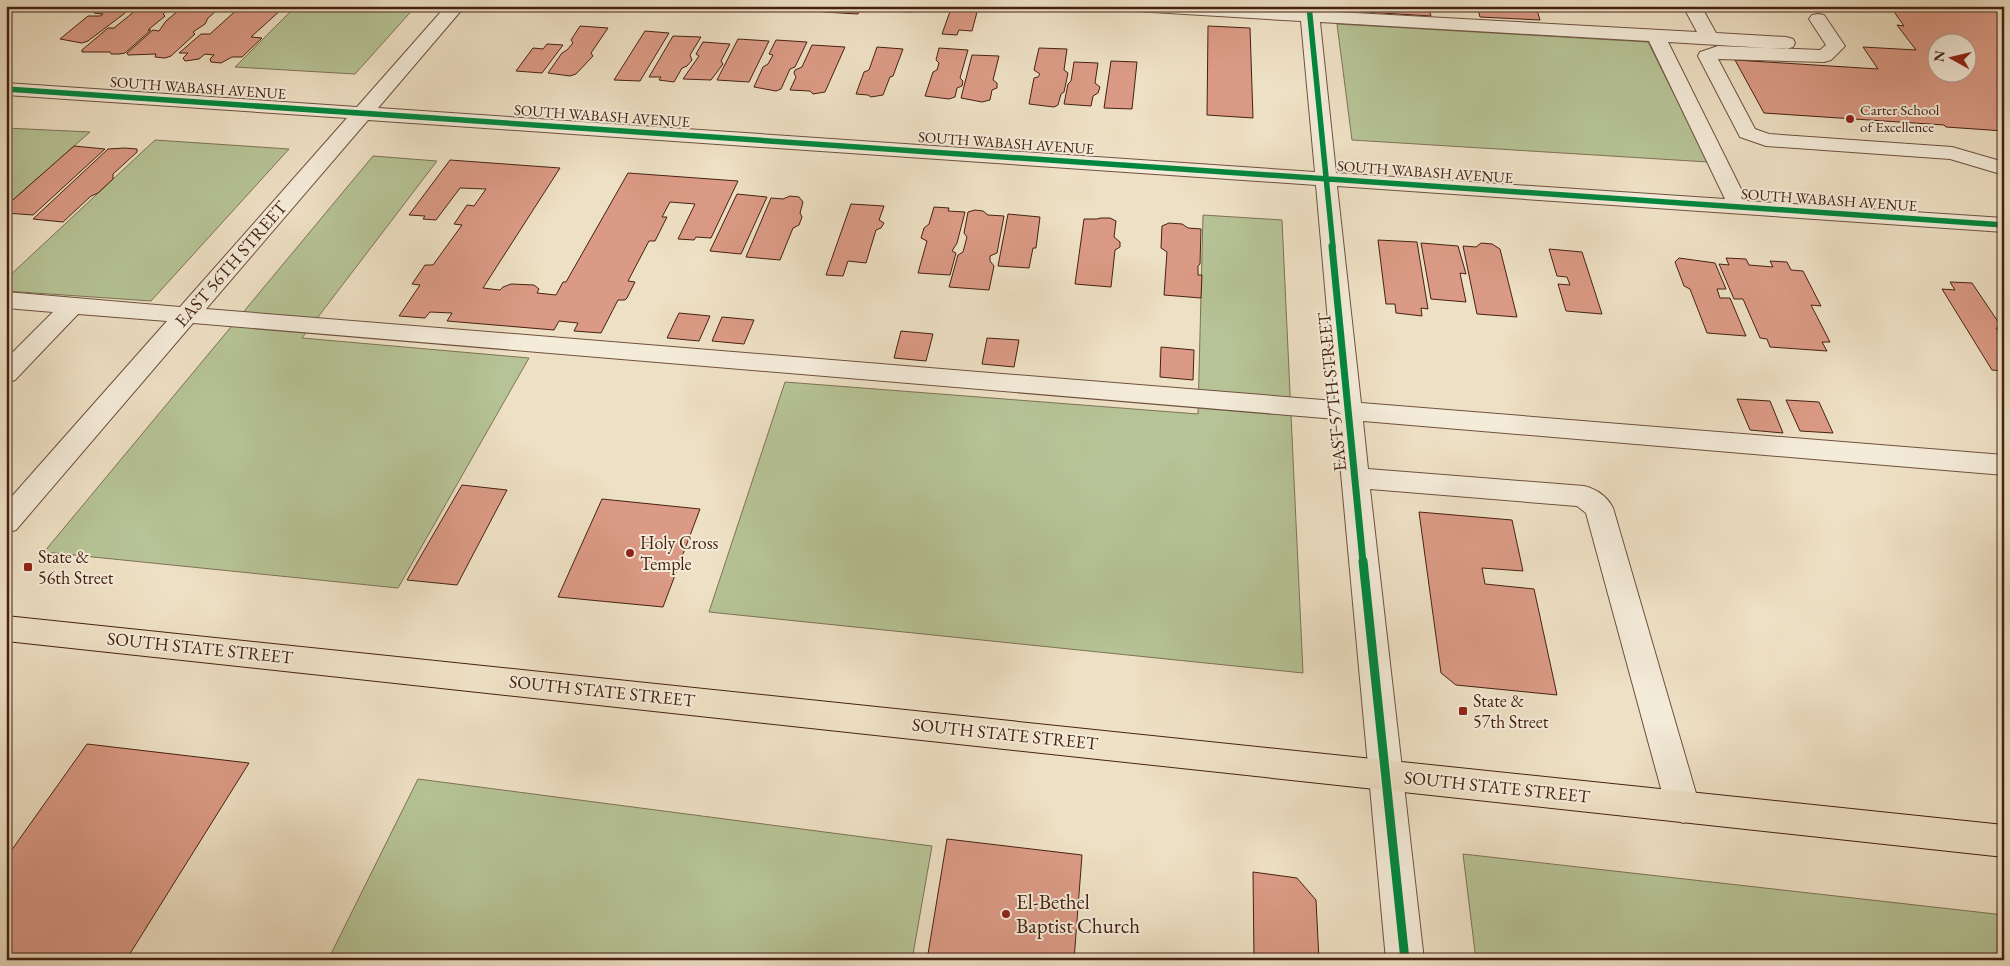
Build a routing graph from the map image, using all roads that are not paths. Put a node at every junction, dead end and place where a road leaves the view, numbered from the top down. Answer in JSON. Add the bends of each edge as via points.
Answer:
{"nodes":[{"id":1,"x":456,"y":6,"type":"edge"},
{"id":2,"x":1135,"y":6,"type":"edge"},
{"id":3,"x":1693,"y":8,"type":"dead end"},
{"id":4,"x":1309,"y":11,"type":"edge"},
{"id":5,"x":1818,"y":19,"type":"dead end"},
{"id":6,"x":1656,"y":36,"type":"junction"},
{"id":7,"x":1710,"y":39,"type":"junction"},
{"id":8,"x":1786,"y":43,"type":"dead end"},
{"id":9,"x":6,"y":89,"type":"edge"},
{"id":10,"x":362,"y":113,"type":"junction"},
{"id":11,"x":1997,"y":167,"type":"edge"},
{"id":12,"x":1326,"y":179,"type":"junction"},
{"id":13,"x":2004,"y":182,"type":"edge"},
{"id":14,"x":1740,"y":208,"type":"junction"},
{"id":15,"x":2004,"y":225,"type":"edge"},
{"id":16,"x":6,"y":300,"type":"edge"},
{"id":17,"x":72,"y":306,"type":"junction"},
{"id":18,"x":187,"y":315,"type":"junction"},
{"id":19,"x":6,"y":374,"type":"edge"},
{"id":20,"x":1349,"y":411,"type":"junction"},
{"id":21,"x":2004,"y":465,"type":"edge"},
{"id":22,"x":1356,"y":478,"type":"junction"},
{"id":23,"x":6,"y":522,"type":"edge"},
{"id":24,"x":6,"y":628,"type":"edge"},
{"id":25,"x":1385,"y":776,"type":"junction"},
{"id":26,"x":1683,"y":807,"type":"junction"},
{"id":27,"x":2004,"y":841,"type":"edge"},
{"id":28,"x":1405,"y":960,"type":"edge"}],
"edges":[{"from":1,"to":10,"type":"street","name":"EAST 56TH STREET"},
{"from":2,"to":4,"type":"street"},
{"from":3,"to":7,"type":"street"},
{"from":4,"to":6,"type":"street"},
{"from":4,"to":12,"type":"street","name":"EAST 57TH STREET"},
{"from":5,"to":11,"type":"street","via":[[1836,46],[1824,56],[1718,52],[1707,56],[1747,134],[1766,140],[1952,153]]},
{"from":6,"to":7,"type":"street"},
{"from":6,"to":14,"type":"street"},
{"from":7,"to":8,"type":"street"},
{"from":9,"to":10,"type":"street","name":"SOUTH WABASH AVENUE"},
{"from":10,"to":12,"type":"street","name":"SOUTH WABASH AVENUE"},
{"from":10,"to":18,"type":"street","name":"EAST 56TH STREET"},
{"from":11,"to":13,"type":"street"},
{"from":12,"to":14,"type":"street","name":"SOUTH WABASH AVENUE"},
{"from":12,"to":20,"type":"street","name":"EAST 57TH STREET"},
{"from":14,"to":15,"type":"street","name":"SOUTH WABASH AVENUE"},
{"from":16,"to":17,"type":"street"},
{"from":17,"to":18,"type":"street"},
{"from":17,"to":19,"type":"street"},
{"from":18,"to":20,"type":"street"},
{"from":18,"to":23,"type":"street","name":"EAST 56TH STREET"},
{"from":20,"to":21,"type":"street"},
{"from":20,"to":22,"type":"street","name":"EAST 57TH STREET"},
{"from":22,"to":25,"type":"street","name":"EAST 57TH STREET"},
{"from":22,"to":26,"type":"street","via":[[1584,496],[1599,508]]},
{"from":24,"to":25,"type":"main road","name":"SOUTH STATE STREET"},
{"from":25,"to":26,"type":"main road","name":"SOUTH STATE STREET"},
{"from":25,"to":28,"type":"street","name":"EAST 57TH STREET"},
{"from":26,"to":27,"type":"main road","name":"SOUTH STATE STREET"}]}
